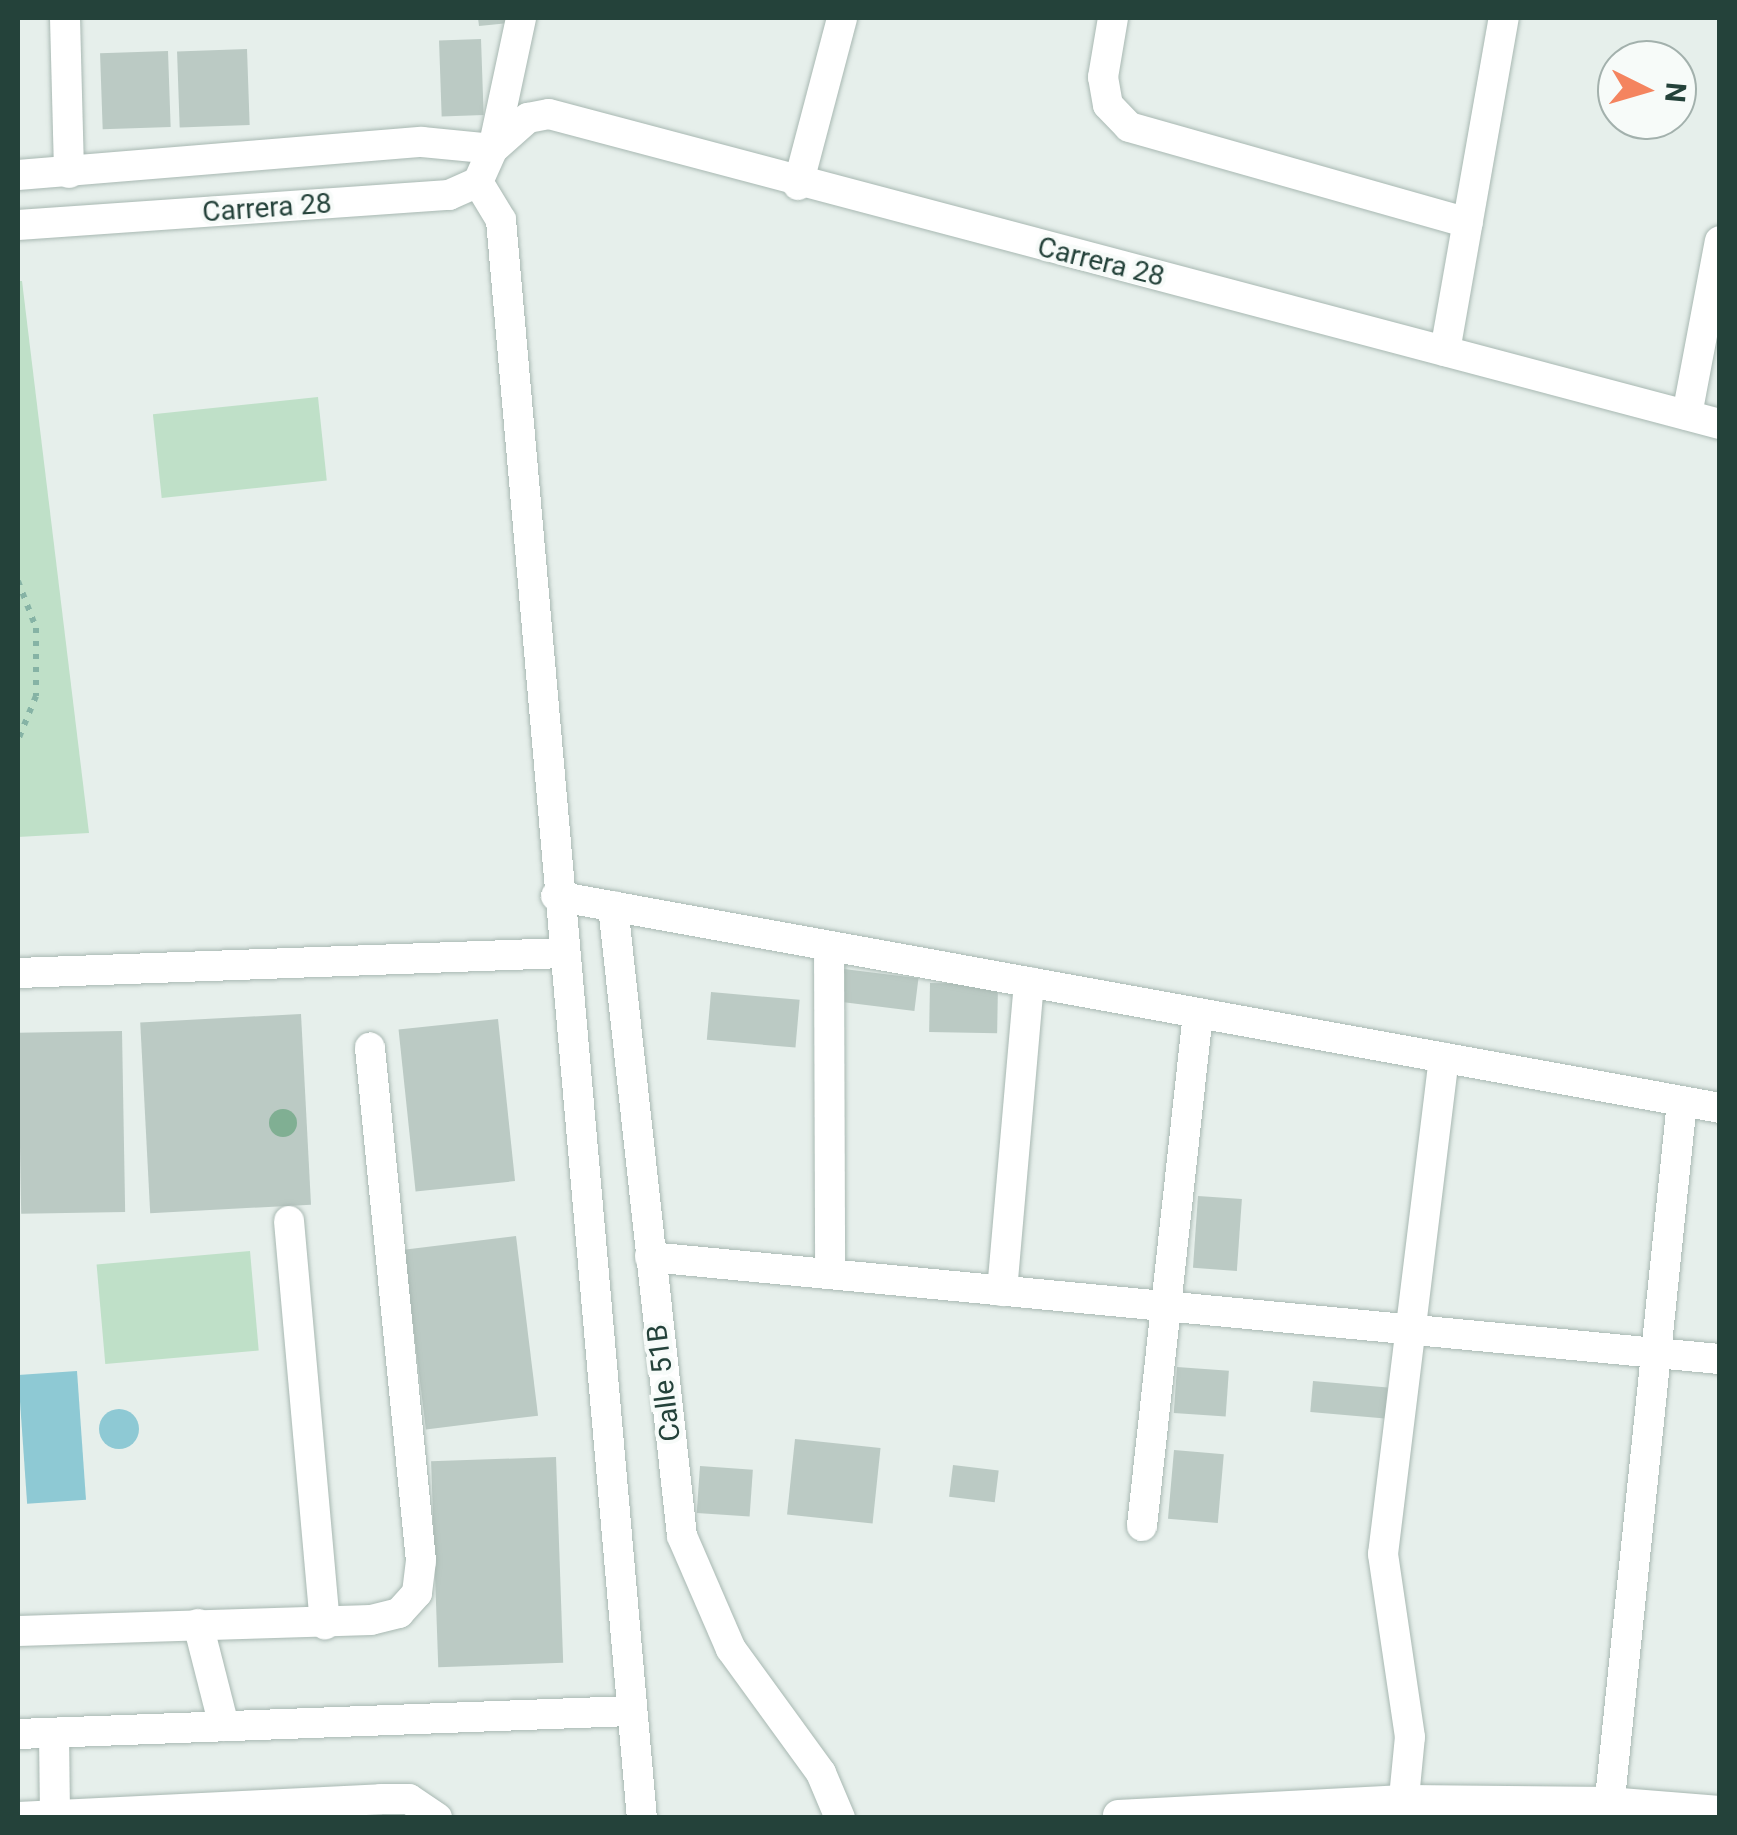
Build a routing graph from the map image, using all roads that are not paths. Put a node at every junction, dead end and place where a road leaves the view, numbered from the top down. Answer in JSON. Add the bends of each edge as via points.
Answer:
{"nodes":[{"id":1,"x":65,"y":18,"type":"edge"},
{"id":2,"x":522,"y":18,"type":"edge"},
{"id":3,"x":842,"y":18,"type":"edge"},
{"id":4,"x":1114,"y":18,"type":"edge"},
{"id":5,"x":1504,"y":18,"type":"edge"},
{"id":6,"x":493,"y":150,"type":"junction"},
{"id":7,"x":69,"y":173,"type":"junction"},
{"id":8,"x":18,"y":175,"type":"edge"},
{"id":9,"x":478,"y":182,"type":"junction"},
{"id":10,"x":798,"y":185,"type":"junction"},
{"id":11,"x":1468,"y":223,"type":"junction"},
{"id":12,"x":18,"y":226,"type":"edge"},
{"id":13,"x":1720,"y":241,"type":"edge"},
{"id":14,"x":1445,"y":351,"type":"junction"},
{"id":15,"x":1687,"y":415,"type":"junction"},
{"id":16,"x":1720,"y":424,"type":"edge"},
{"id":17,"x":556,"y":896,"type":"junction"},
{"id":18,"x":613,"y":906,"type":"junction"},
{"id":19,"x":829,"y":946,"type":"junction"},
{"id":20,"x":564,"y":953,"type":"junction"},
{"id":21,"x":18,"y":972,"type":"edge"},
{"id":22,"x":1029,"y":982,"type":"junction"},
{"id":23,"x":1198,"y":1014,"type":"junction"},
{"id":24,"x":370,"y":1048,"type":"dead end"},
{"id":25,"x":1444,"y":1058,"type":"junction"},
{"id":26,"x":1682,"y":1102,"type":"junction"},
{"id":27,"x":1720,"y":1108,"type":"edge"},
{"id":28,"x":289,"y":1222,"type":"dead end"},
{"id":29,"x":650,"y":1257,"type":"junction"},
{"id":30,"x":830,"y":1274,"type":"junction"},
{"id":31,"x":1002,"y":1291,"type":"junction"},
{"id":32,"x":1166,"y":1306,"type":"junction"},
{"id":33,"x":1409,"y":1330,"type":"junction"},
{"id":34,"x":1656,"y":1353,"type":"junction"},
{"id":35,"x":1720,"y":1360,"type":"edge"},
{"id":36,"x":1142,"y":1526,"type":"dead end"},
{"id":37,"x":198,"y":1624,"type":"junction"},
{"id":38,"x":325,"y":1624,"type":"junction"},
{"id":39,"x":18,"y":1632,"type":"edge"},
{"id":40,"x":630,"y":1711,"type":"junction"},
{"id":41,"x":224,"y":1726,"type":"junction"},
{"id":42,"x":54,"y":1732,"type":"junction"},
{"id":43,"x":18,"y":1734,"type":"edge"},
{"id":44,"x":349,"y":1809,"type":"edge"},
{"id":45,"x":1406,"y":1809,"type":"edge"},
{"id":46,"x":1608,"y":1810,"type":"edge"},
{"id":47,"x":1720,"y":1811,"type":"edge"},
{"id":48,"x":55,"y":1814,"type":"junction"},
{"id":49,"x":1118,"y":1815,"type":"edge"},
{"id":50,"x":18,"y":1817,"type":"edge"},
{"id":51,"x":437,"y":1818,"type":"edge"},
{"id":52,"x":642,"y":1818,"type":"edge"},
{"id":53,"x":840,"y":1818,"type":"edge"}],
"edges":[{"from":1,"to":7,"type":"street"},
{"from":2,"to":6,"type":"street"},
{"from":3,"to":10,"type":"street"},
{"from":4,"to":11,"type":"street","via":[[1103,77],[1108,105],[1129,127]]},
{"from":5,"to":11,"type":"street"},
{"from":6,"to":7,"type":"street","name":"Carrera 28","via":[[422,142]]},
{"from":6,"to":9,"type":"street","name":"Carrera 28"},
{"from":6,"to":10,"type":"street","name":"Carrera 28","via":[[528,118],[548,114]]},
{"from":7,"to":8,"type":"street","name":"Carrera 28"},
{"from":9,"to":12,"type":"street","name":"Carrera 28","via":[[448,195]]},
{"from":9,"to":17,"type":"street","via":[[501,220]]},
{"from":10,"to":14,"type":"street","name":"Carrera 28"},
{"from":11,"to":14,"type":"street"},
{"from":13,"to":15,"type":"street"},
{"from":14,"to":15,"type":"street","name":"Carrera 28"},
{"from":15,"to":16,"type":"street","name":"Carrera 28"},
{"from":17,"to":18,"type":"street"},
{"from":17,"to":20,"type":"street"},
{"from":18,"to":19,"type":"street"},
{"from":18,"to":29,"type":"street","name":"Calle 51B"},
{"from":19,"to":22,"type":"street"},
{"from":19,"to":30,"type":"street"},
{"from":20,"to":21,"type":"street"},
{"from":20,"to":40,"type":"street"},
{"from":22,"to":23,"type":"street"},
{"from":22,"to":31,"type":"street"},
{"from":23,"to":25,"type":"street"},
{"from":23,"to":32,"type":"street"},
{"from":24,"to":38,"type":"street","via":[[421,1561],[417,1593],[399,1613]]},
{"from":25,"to":26,"type":"street"},
{"from":25,"to":33,"type":"street"},
{"from":26,"to":27,"type":"street"},
{"from":26,"to":34,"type":"street"},
{"from":28,"to":38,"type":"street"},
{"from":29,"to":30,"type":"street"},
{"from":29,"to":53,"type":"street","name":"Calle 51B","via":[[682,1536],[731,1649],[821,1773]]},
{"from":30,"to":31,"type":"street"},
{"from":31,"to":32,"type":"street"},
{"from":32,"to":33,"type":"street"},
{"from":32,"to":36,"type":"street"},
{"from":33,"to":34,"type":"street"},
{"from":33,"to":45,"type":"street","via":[[1383,1554],[1407,1687]]},
{"from":34,"to":35,"type":"street"},
{"from":34,"to":46,"type":"street"},
{"from":37,"to":38,"type":"street"},
{"from":37,"to":39,"type":"street"},
{"from":37,"to":41,"type":"street"},
{"from":40,"to":41,"type":"street"},
{"from":40,"to":52,"type":"street"},
{"from":41,"to":42,"type":"street"},
{"from":42,"to":43,"type":"street"},
{"from":42,"to":48,"type":"street"},
{"from":44,"to":48,"type":"street"},
{"from":44,"to":51,"type":"street","via":[[409,1800]]},
{"from":45,"to":46,"type":"street"},
{"from":45,"to":49,"type":"street"},
{"from":46,"to":47,"type":"street"},
{"from":48,"to":50,"type":"street"}]}
